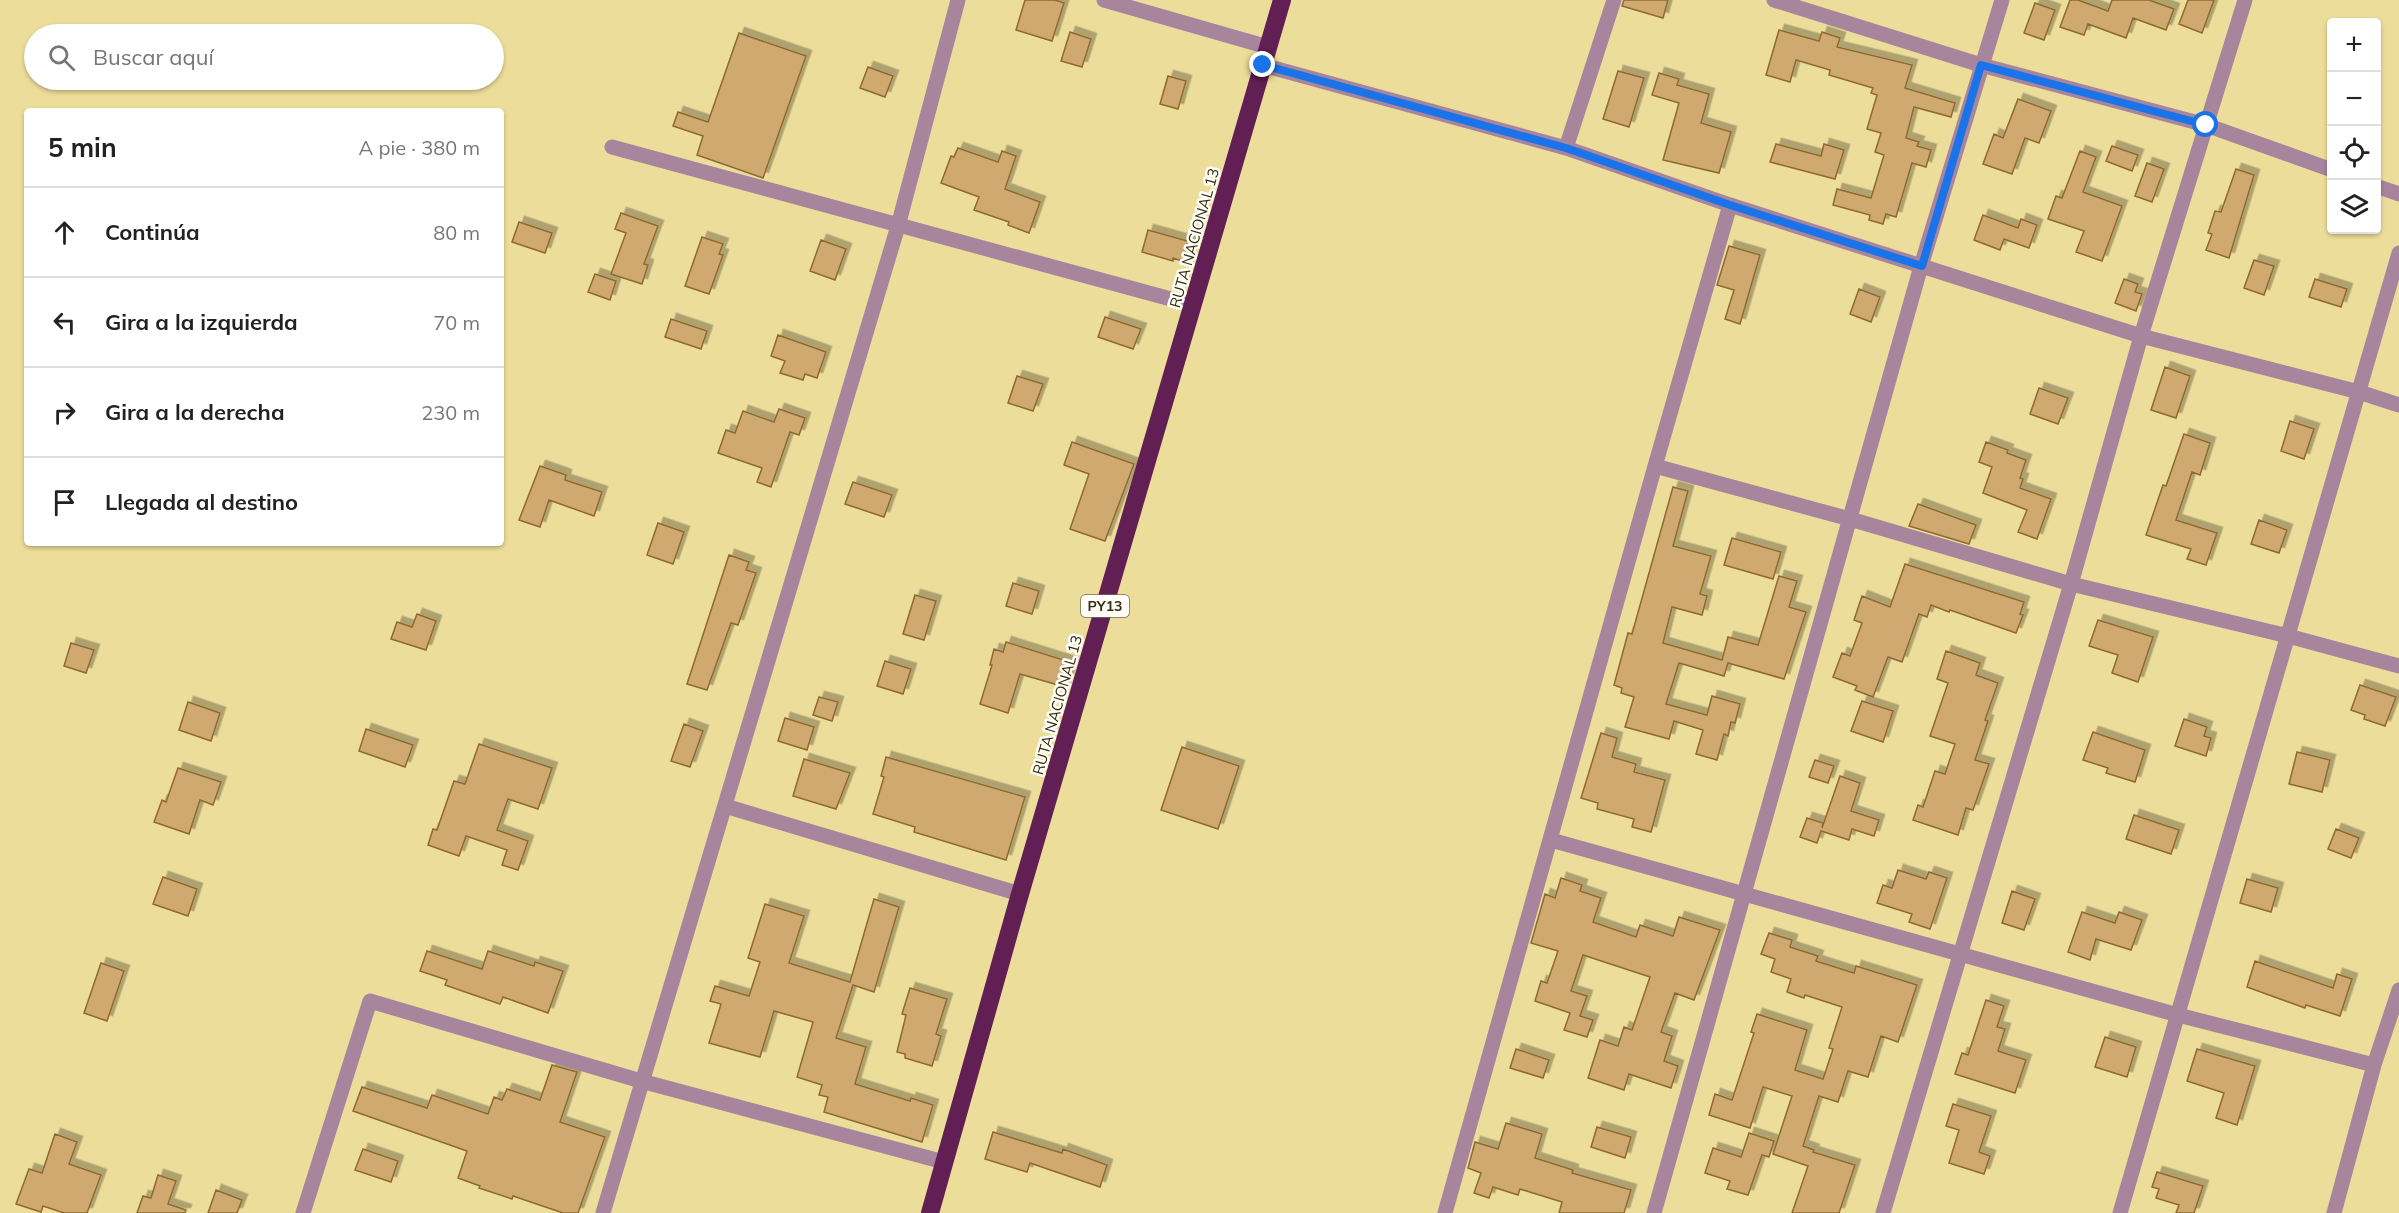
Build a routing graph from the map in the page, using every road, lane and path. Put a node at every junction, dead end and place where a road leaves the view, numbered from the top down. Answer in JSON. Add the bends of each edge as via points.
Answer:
{"nodes":[{"id":1,"x":958,"y":0,"type":"edge"},
{"id":2,"x":1104,"y":0,"type":"edge"},
{"id":3,"x":1282,"y":0,"type":"edge"},
{"id":4,"x":1614,"y":0,"type":"edge"},
{"id":5,"x":1774,"y":0,"type":"edge"},
{"id":6,"x":2002,"y":0,"type":"edge"},
{"id":7,"x":2245,"y":0,"type":"edge"},
{"id":8,"x":1268,"y":47,"type":"junction"},
{"id":9,"x":1263,"y":65,"type":"junction"},
{"id":10,"x":1981,"y":65,"type":"junction"},
{"id":11,"x":2206,"y":125,"type":"junction"},
{"id":12,"x":612,"y":147,"type":"dead end"},
{"id":13,"x":1566,"y":148,"type":"junction"},
{"id":14,"x":2327,"y":169,"type":"edge"},
{"id":15,"x":2381,"y":188,"type":"edge"},
{"id":16,"x":2399,"y":194,"type":"edge"},
{"id":17,"x":1730,"y":205,"type":"junction"},
{"id":18,"x":898,"y":226,"type":"junction"},
{"id":19,"x":2399,"y":254,"type":"edge"},
{"id":20,"x":1922,"y":266,"type":"junction"},
{"id":21,"x":1193,"y":305,"type":"junction"},
{"id":22,"x":2141,"y":336,"type":"junction"},
{"id":23,"x":2359,"y":392,"type":"junction"},
{"id":24,"x":2399,"y":405,"type":"edge"},
{"id":25,"x":1655,"y":466,"type":"junction"},
{"id":26,"x":1850,"y":519,"type":"junction"},
{"id":27,"x":2071,"y":585,"type":"junction"},
{"id":28,"x":2288,"y":636,"type":"junction"},
{"id":29,"x":2399,"y":666,"type":"edge"},
{"id":30,"x":724,"y":806,"type":"junction"},
{"id":31,"x":1551,"y":840,"type":"junction"},
{"id":32,"x":1020,"y":894,"type":"junction"},
{"id":33,"x":1743,"y":895,"type":"junction"},
{"id":34,"x":1960,"y":953,"type":"junction"},
{"id":35,"x":2399,"y":990,"type":"edge"},
{"id":36,"x":2178,"y":1015,"type":"junction"},
{"id":37,"x":2374,"y":1065,"type":"junction"},
{"id":38,"x":641,"y":1082,"type":"junction"},
{"id":39,"x":944,"y":1162,"type":"junction"},
{"id":40,"x":303,"y":1213,"type":"edge"},
{"id":41,"x":603,"y":1213,"type":"edge"},
{"id":42,"x":930,"y":1213,"type":"edge"},
{"id":43,"x":1445,"y":1213,"type":"edge"},
{"id":44,"x":1654,"y":1213,"type":"edge"},
{"id":45,"x":1883,"y":1213,"type":"edge"},
{"id":46,"x":2120,"y":1213,"type":"edge"},
{"id":47,"x":2334,"y":1213,"type":"edge"}],
"edges":[{"from":1,"to":18,"type":"street"},
{"from":2,"to":8,"type":"street"},
{"from":3,"to":8,"type":"highway","name":"RUTA NACIONAL 13","number":"PY13"},
{"from":4,"to":13,"type":"street"},
{"from":5,"to":10,"type":"street"},
{"from":6,"to":10,"type":"street"},
{"from":7,"to":11,"type":"street"},
{"from":8,"to":9,"type":"highway","name":"RUTA NACIONAL 13","number":"PY13"},
{"from":9,"to":13,"type":"street"},
{"from":9,"to":21,"type":"highway","name":"RUTA NACIONAL 13","number":"PY13"},
{"from":10,"to":11,"type":"street"},
{"from":10,"to":20,"type":"street"},
{"from":11,"to":14,"type":"street"},
{"from":11,"to":22,"type":"street"},
{"from":12,"to":18,"type":"street"},
{"from":13,"to":17,"type":"street"},
{"from":15,"to":16,"type":"street"},
{"from":17,"to":20,"type":"street"},
{"from":17,"to":25,"type":"street"},
{"from":18,"to":21,"type":"street"},
{"from":18,"to":30,"type":"street"},
{"from":19,"to":23,"type":"street"},
{"from":20,"to":22,"type":"street"},
{"from":20,"to":26,"type":"street"},
{"from":21,"to":32,"type":"highway","name":"RUTA NACIONAL 13","number":"PY13"},
{"from":22,"to":23,"type":"street"},
{"from":22,"to":27,"type":"street"},
{"from":23,"to":24,"type":"street"},
{"from":23,"to":28,"type":"street"},
{"from":25,"to":26,"type":"street"},
{"from":25,"to":31,"type":"street"},
{"from":26,"to":27,"type":"street"},
{"from":26,"to":33,"type":"street"},
{"from":27,"to":28,"type":"street"},
{"from":27,"to":34,"type":"street"},
{"from":28,"to":29,"type":"street"},
{"from":28,"to":36,"type":"street"},
{"from":30,"to":32,"type":"street"},
{"from":30,"to":38,"type":"street"},
{"from":31,"to":33,"type":"street"},
{"from":31,"to":43,"type":"street"},
{"from":32,"to":39,"type":"highway","name":"RUTA NACIONAL 13","number":"PY13"},
{"from":33,"to":34,"type":"street"},
{"from":33,"to":44,"type":"street"},
{"from":34,"to":36,"type":"street"},
{"from":34,"to":45,"type":"street"},
{"from":35,"to":37,"type":"street"},
{"from":36,"to":37,"type":"street"},
{"from":36,"to":46,"type":"street"},
{"from":37,"to":47,"type":"street"},
{"from":38,"to":39,"type":"street"},
{"from":38,"to":40,"type":"street","via":[[370,1001]]},
{"from":38,"to":41,"type":"street"},
{"from":39,"to":42,"type":"highway","name":"RUTA NACIONAL 13","number":"PY13"}]}
